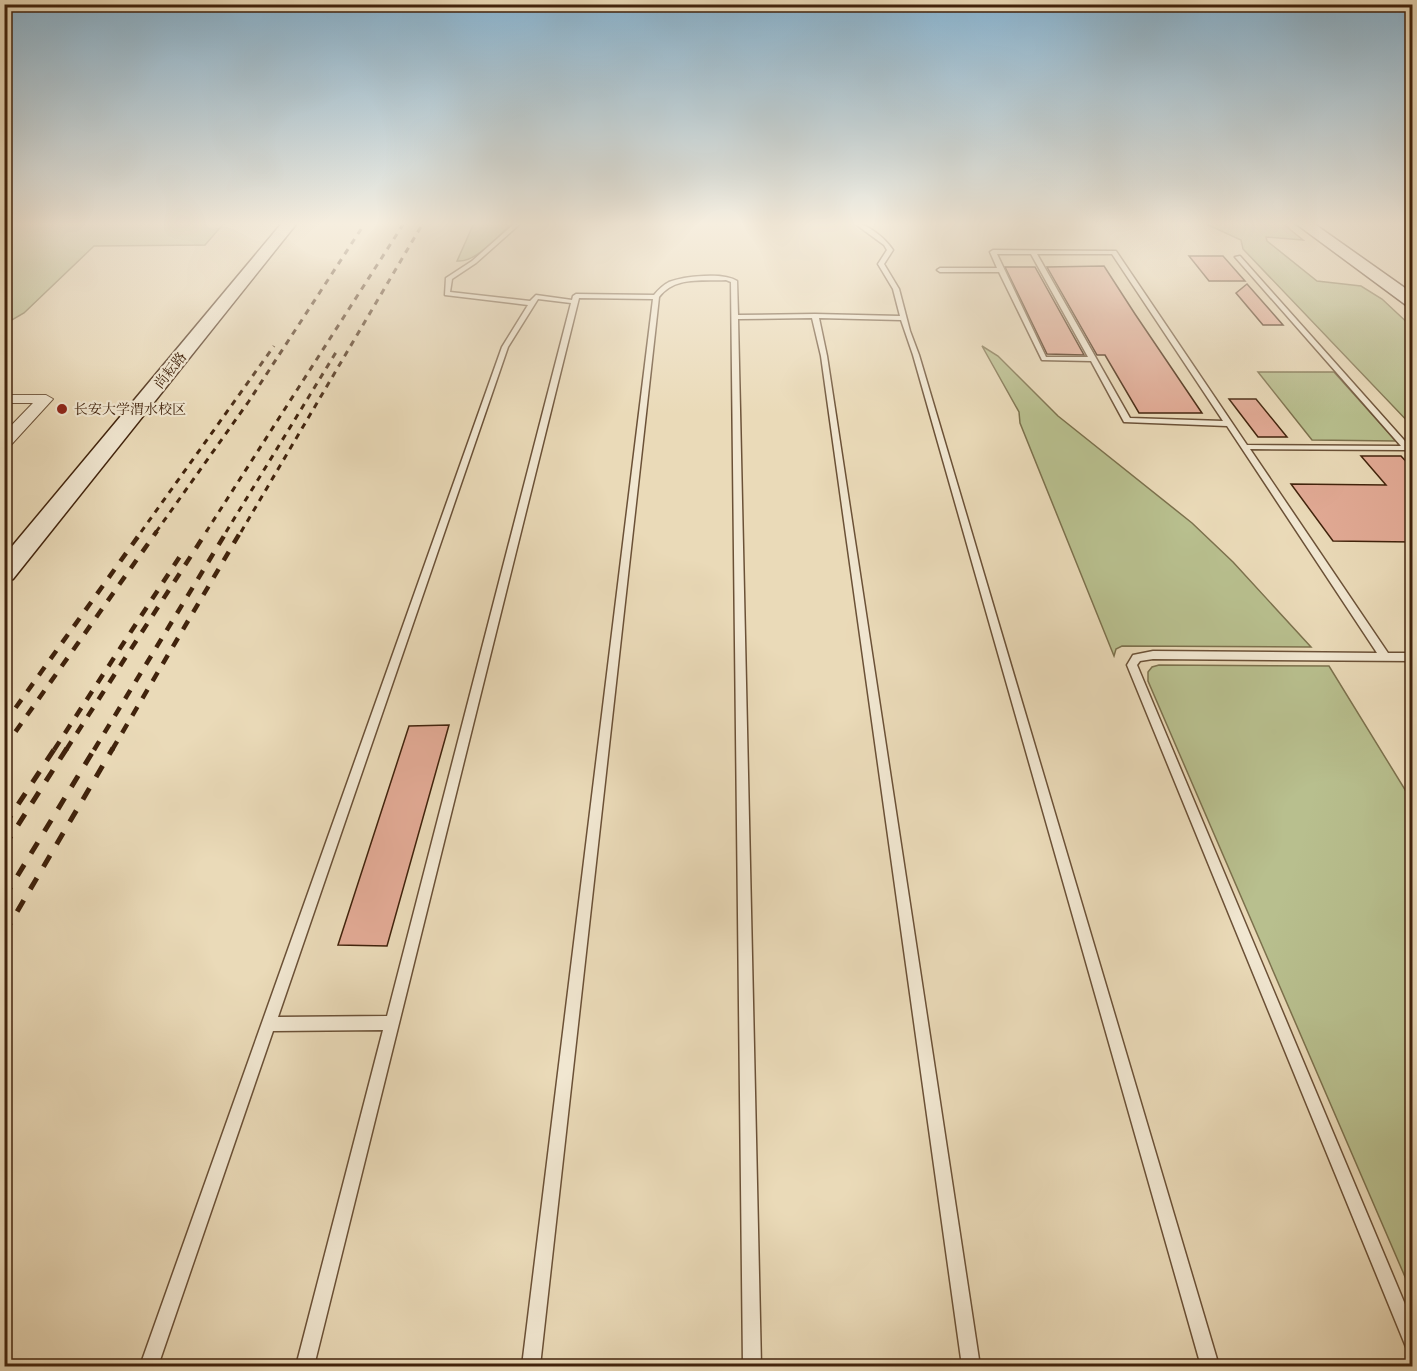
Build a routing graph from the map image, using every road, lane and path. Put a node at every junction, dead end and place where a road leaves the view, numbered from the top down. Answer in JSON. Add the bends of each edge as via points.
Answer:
{"nodes":[{"id":1,"x":238,"y":287,"type":"edge"},
{"id":2,"x":448,"y":287,"type":"edge"},
{"id":3,"x":663,"y":287,"type":"edge"},
{"id":4,"x":733,"y":287,"type":"edge"},
{"id":5,"x":895,"y":287,"type":"edge"},
{"id":6,"x":1008,"y":287,"type":"edge"},
{"id":7,"x":1052,"y":287,"type":"edge"},
{"id":8,"x":1138,"y":287,"type":"edge"},
{"id":9,"x":1265,"y":287,"type":"edge"},
{"id":10,"x":1393,"y":287,"type":"edge"},
{"id":11,"x":656,"y":297,"type":"junction"},
{"id":12,"x":1413,"y":301,"type":"edge"},
{"id":13,"x":574,"y":302,"type":"junction"},
{"id":14,"x":531,"y":303,"type":"junction"},
{"id":15,"x":815,"y":316,"type":"junction"},
{"id":16,"x":735,"y":317,"type":"junction"},
{"id":17,"x":903,"y":318,"type":"junction"},
{"id":18,"x":1092,"y":359,"type":"junction"},
{"id":19,"x":4,"y":399,"type":"edge"},
{"id":20,"x":1230,"y":424,"type":"junction"},
{"id":21,"x":4,"y":443,"type":"edge"},
{"id":22,"x":1245,"y":447,"type":"junction"},
{"id":23,"x":1410,"y":450,"type":"edge"},
{"id":24,"x":4,"y":573,"type":"edge"},
{"id":25,"x":1385,"y":657,"type":"junction"},
{"id":26,"x":1413,"y":657,"type":"edge"},
{"id":27,"x":392,"y":1023,"type":"junction"},
{"id":28,"x":268,"y":1024,"type":"junction"},
{"id":29,"x":1413,"y":1341,"type":"edge"},
{"id":30,"x":148,"y":1366,"type":"edge"},
{"id":31,"x":305,"y":1366,"type":"edge"},
{"id":32,"x":531,"y":1366,"type":"edge"},
{"id":33,"x":753,"y":1366,"type":"edge"},
{"id":34,"x":971,"y":1366,"type":"edge"},
{"id":35,"x":1209,"y":1366,"type":"edge"}],
"edges":[{"from":1,"to":24,"type":"street","name":"尚耘路"},
{"from":2,"to":14,"type":"lane","via":[[447,294]]},
{"from":3,"to":11,"type":"lane"},
{"from":4,"to":16,"type":"lane"},
{"from":5,"to":17,"type":"lane"},
{"from":6,"to":18,"type":"lane","via":[[1044,359]]},
{"from":7,"to":18,"type":"lane"},
{"from":8,"to":20,"type":"lane"},
{"from":9,"to":23,"type":"lane"},
{"from":10,"to":12,"type":"street"},
{"from":11,"to":13,"type":"lane","via":[[576,296]]},
{"from":11,"to":32,"type":"lane"},
{"from":13,"to":14,"type":"lane","via":[[536,297]]},
{"from":13,"to":27,"type":"lane"},
{"from":14,"to":28,"type":"lane","via":[[505,347]]},
{"from":15,"to":16,"type":"lane"},
{"from":15,"to":17,"type":"lane"},
{"from":15,"to":34,"type":"lane","via":[[826,368]]},
{"from":16,"to":33,"type":"lane"},
{"from":17,"to":35,"type":"lane"},
{"from":18,"to":20,"type":"lane","via":[[1127,420]]},
{"from":19,"to":21,"type":"street","via":[[46,399]]},
{"from":20,"to":22,"type":"lane"},
{"from":22,"to":23,"type":"lane"},
{"from":22,"to":25,"type":"lane"},
{"from":25,"to":26,"type":"lane"},
{"from":25,"to":29,"type":"lane","via":[[1154,655],[1137,658],[1132,665]]},
{"from":27,"to":28,"type":"lane"},
{"from":27,"to":31,"type":"lane"},
{"from":28,"to":30,"type":"lane"}]}
